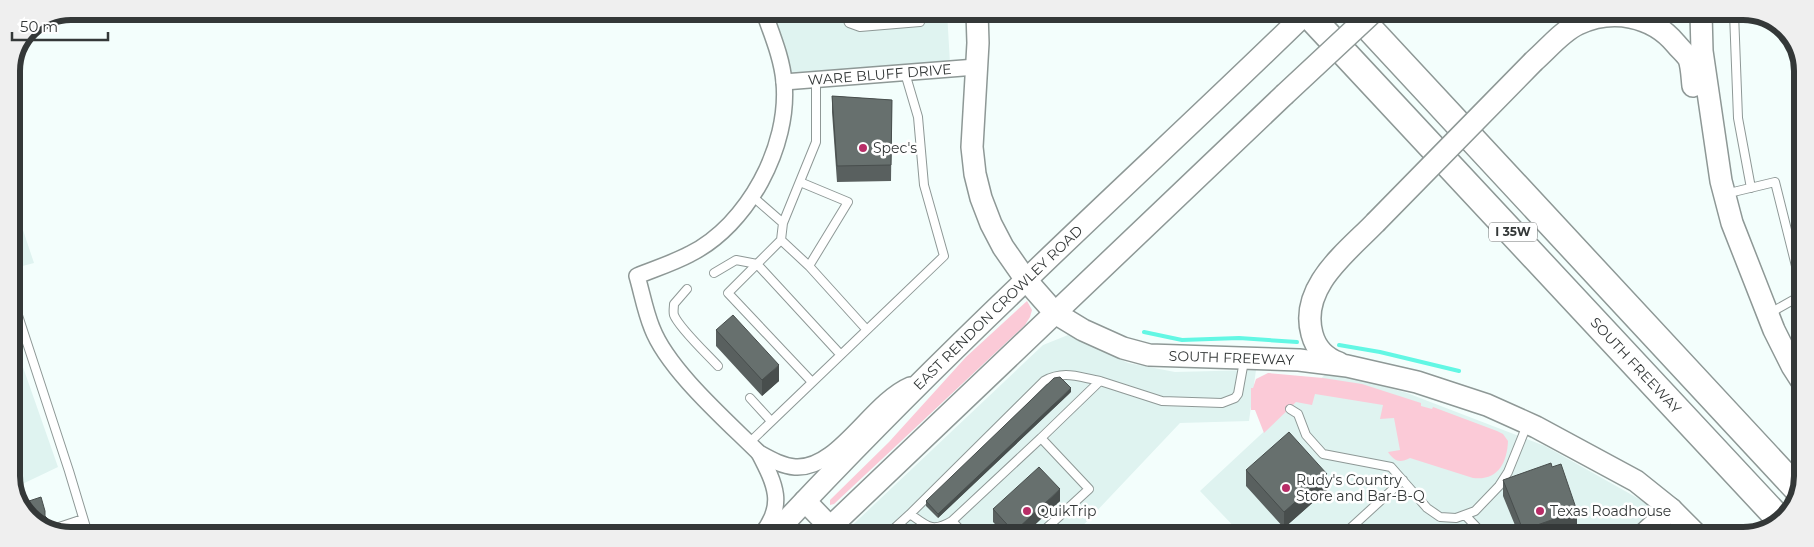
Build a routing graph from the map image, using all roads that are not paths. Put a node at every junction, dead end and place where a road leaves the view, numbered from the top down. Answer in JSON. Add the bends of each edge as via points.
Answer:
{"nodes":[{"id":1,"x":767,"y":20,"type":"edge"},
{"id":2,"x":848,"y":20,"type":"edge"},
{"id":3,"x":977,"y":20,"type":"edge"},
{"id":4,"x":1299,"y":20,"type":"edge"},
{"id":5,"x":1313,"y":20,"type":"edge"},
{"id":6,"x":1362,"y":20,"type":"edge"},
{"id":7,"x":1364,"y":20,"type":"edge"},
{"id":8,"x":1591,"y":20,"type":"edge"},
{"id":9,"x":1642,"y":20,"type":"edge"},
{"id":10,"x":1701,"y":20,"type":"edge"},
{"id":11,"x":1734,"y":20,"type":"edge"},
{"id":12,"x":920,"y":22,"type":"dead end"},
{"id":13,"x":976,"y":67,"type":"junction"},
{"id":14,"x":905,"y":73,"type":"junction"},
{"id":15,"x":816,"y":80,"type":"junction"},
{"id":16,"x":784,"y":82,"type":"junction"},
{"id":17,"x":800,"y":182,"type":"junction"},
{"id":18,"x":1722,"y":188,"type":"junction"},
{"id":19,"x":1751,"y":188,"type":"junction"},
{"id":20,"x":752,"y":196,"type":"junction"},
{"id":21,"x":783,"y":223,"type":"junction"},
{"id":22,"x":781,"y":240,"type":"junction"},
{"id":23,"x":1794,"y":258,"type":"edge"},
{"id":24,"x":757,"y":264,"type":"junction"},
{"id":25,"x":809,"y":266,"type":"junction"},
{"id":26,"x":714,"y":273,"type":"dead end"},
{"id":27,"x":1026,"y":280,"type":"junction"},
{"id":28,"x":687,"y":289,"type":"dead end"},
{"id":29,"x":1794,"y":299,"type":"edge"},
{"id":30,"x":1055,"y":313,"type":"junction"},
{"id":31,"x":1768,"y":314,"type":"junction"},
{"id":32,"x":20,"y":322,"type":"edge"},
{"id":33,"x":866,"y":329,"type":"junction"},
{"id":34,"x":840,"y":354,"type":"junction"},
{"id":35,"x":1245,"y":359,"type":"junction"},
{"id":36,"x":718,"y":366,"type":"dead end"},
{"id":37,"x":1347,"y":366,"type":"junction"},
{"id":38,"x":1794,"y":369,"type":"edge"},
{"id":39,"x":928,"y":377,"type":"junction"},
{"id":40,"x":1100,"y":381,"type":"junction"},
{"id":41,"x":812,"y":382,"type":"junction"},
{"id":42,"x":750,"y":398,"type":"dead end"},
{"id":43,"x":1290,"y":409,"type":"dead end"},
{"id":44,"x":771,"y":421,"type":"junction"},
{"id":45,"x":1528,"y":423,"type":"junction"},
{"id":46,"x":1041,"y":438,"type":"junction"},
{"id":47,"x":754,"y":448,"type":"junction"},
{"id":48,"x":1402,"y":480,"type":"junction"},
{"id":49,"x":1793,"y":485,"type":"edge"},
{"id":50,"x":805,"y":500,"type":"junction"},
{"id":51,"x":1671,"y":508,"type":"junction"},
{"id":52,"x":910,"y":514,"type":"junction"},
{"id":53,"x":1466,"y":515,"type":"junction"},
{"id":54,"x":1776,"y":515,"type":"edge"},
{"id":55,"x":83,"y":519,"type":"junction"},
{"id":56,"x":952,"y":521,"type":"junction"},
{"id":57,"x":62,"y":526,"type":"edge"},
{"id":58,"x":86,"y":527,"type":"edge"},
{"id":59,"x":766,"y":527,"type":"edge"},
{"id":60,"x":780,"y":527,"type":"edge"},
{"id":61,"x":826,"y":527,"type":"edge"},
{"id":62,"x":835,"y":527,"type":"edge"},
{"id":63,"x":896,"y":527,"type":"edge"},
{"id":64,"x":929,"y":527,"type":"edge"},
{"id":65,"x":937,"y":527,"type":"edge"},
{"id":66,"x":958,"y":527,"type":"edge"},
{"id":67,"x":1048,"y":527,"type":"edge"},
{"id":68,"x":1352,"y":527,"type":"edge"},
{"id":69,"x":1477,"y":527,"type":"edge"},
{"id":70,"x":1651,"y":527,"type":"edge"},
{"id":71,"x":1689,"y":527,"type":"edge"}],
"edges":[{"from":1,"to":16,"type":"street"},
{"from":2,"to":12,"type":"lane","via":[[860,27]]},
{"from":3,"to":13,"type":"main road","name":"SOUTH FREEWAY"},
{"from":4,"to":27,"type":"main road","name":"EAST RENDON CROWLEY ROAD"},
{"from":5,"to":54,"type":"highway","name":"SOUTH FREEWAY","number":"I 35W"},
{"from":6,"to":49,"type":"highway","number":"I 35W"},
{"from":7,"to":30,"type":"main road","bridge":true},
{"from":8,"to":37,"type":"main road","bridge":true,"via":[[1563,34],[1534,61],[1325,274],[1316,289],[1310,311],[1311,331],[1320,351]]},
{"from":9,"to":18,"type":"main road","bridge":true,"via":[[1673,40],[1688,59],[1707,169]]},
{"from":10,"to":18,"type":"main road","via":[[1702,51]]},
{"from":11,"to":19,"type":"lane","via":[[1738,118]]},
{"from":13,"to":14,"type":"street","name":"WARE BLUFF DRIVE"},
{"from":13,"to":27,"type":"main road","name":"SOUTH FREEWAY","via":[[972,127],[975,174],[990,224]]},
{"from":14,"to":15,"type":"street","name":"WARE BLUFF DRIVE"},
{"from":14,"to":33,"type":"lane","via":[[918,117],[924,185],[944,256]]},
{"from":15,"to":16,"type":"street","name":"WARE BLUFF DRIVE"},
{"from":15,"to":17,"type":"lane","via":[[816,142]]},
{"from":16,"to":20,"type":"street","via":[[784,113],[778,143]]},
{"from":17,"to":21,"type":"lane"},
{"from":17,"to":25,"type":"lane","via":[[848,202]]},
{"from":18,"to":19,"type":"lane"},
{"from":18,"to":31,"type":"main road","via":[[1732,223]]},
{"from":19,"to":23,"type":"lane","via":[[1775,182]]},
{"from":20,"to":21,"type":"lane"},
{"from":20,"to":47,"type":"street","via":[[722,232],[691,254],[637,276],[660,345],[676,367]]},
{"from":21,"to":22,"type":"lane"},
{"from":22,"to":24,"type":"lane"},
{"from":22,"to":25,"type":"lane"},
{"from":24,"to":26,"type":"lane","via":[[736,260]]},
{"from":24,"to":34,"type":"lane"},
{"from":24,"to":41,"type":"lane","via":[[728,293]]},
{"from":25,"to":33,"type":"lane"},
{"from":27,"to":30,"type":"main road","name":"SOUTH FREEWAY"},
{"from":27,"to":39,"type":"main road","name":"EAST RENDON CROWLEY ROAD"},
{"from":28,"to":36,"type":"lane","via":[[674,304],[674,314]]},
{"from":29,"to":31,"type":"lane"},
{"from":30,"to":35,"type":"main road","name":"SOUTH FREEWAY","via":[[1083,330],[1149,355]]},
{"from":30,"to":62,"type":"main road"},
{"from":31,"to":38,"type":"main road"},
{"from":32,"to":55,"type":"lane"},
{"from":33,"to":34,"type":"lane"},
{"from":34,"to":41,"type":"lane"},
{"from":35,"to":37,"type":"main road","name":"SOUTH FREEWAY","via":[[1299,360]]},
{"from":35,"to":40,"type":"lane","via":[[1238,394],[1222,403],[1162,401]]},
{"from":37,"to":45,"type":"main road","name":"SOUTH FREEWAY","via":[[1417,382],[1487,405]]},
{"from":39,"to":47,"type":"street","via":[[891,396],[823,461],[794,467],[776,462]]},
{"from":39,"to":50,"type":"main road","name":"EAST RENDON CROWLEY ROAD"},
{"from":40,"to":46,"type":"lane"},
{"from":40,"to":52,"type":"lane","via":[[1062,374],[1044,381]]},
{"from":41,"to":44,"type":"lane"},
{"from":42,"to":44,"type":"lane"},
{"from":43,"to":48,"type":"lane","via":[[1298,414],[1306,435],[1323,454],[1390,467]]},
{"from":44,"to":47,"type":"lane"},
{"from":45,"to":51,"type":"main road","name":"SOUTH FREEWAY","via":[[1636,481]]},
{"from":45,"to":53,"type":"lane","via":[[1499,486],[1475,511]]},
{"from":46,"to":56,"type":"lane"},
{"from":46,"to":67,"type":"lane","via":[[1088,489]]},
{"from":47,"to":59,"type":"street","via":[[771,477],[777,501],[774,516]]},
{"from":48,"to":53,"type":"lane","via":[[1427,508],[1440,516],[1456,518]]},
{"from":48,"to":68,"type":"lane"},
{"from":50,"to":60,"type":"main road","name":"EAST RENDON CROWLEY ROAD"},
{"from":50,"to":61,"type":"main road"},
{"from":51,"to":70,"type":"main road"},
{"from":51,"to":71,"type":"main road","name":"SOUTH FREEWAY"},
{"from":52,"to":63,"type":"lane"},
{"from":52,"to":64,"type":"lane"},
{"from":53,"to":69,"type":"lane"},
{"from":55,"to":57,"type":"lane"},
{"from":55,"to":58,"type":"lane"},
{"from":56,"to":65,"type":"lane"},
{"from":56,"to":66,"type":"lane"}]}
